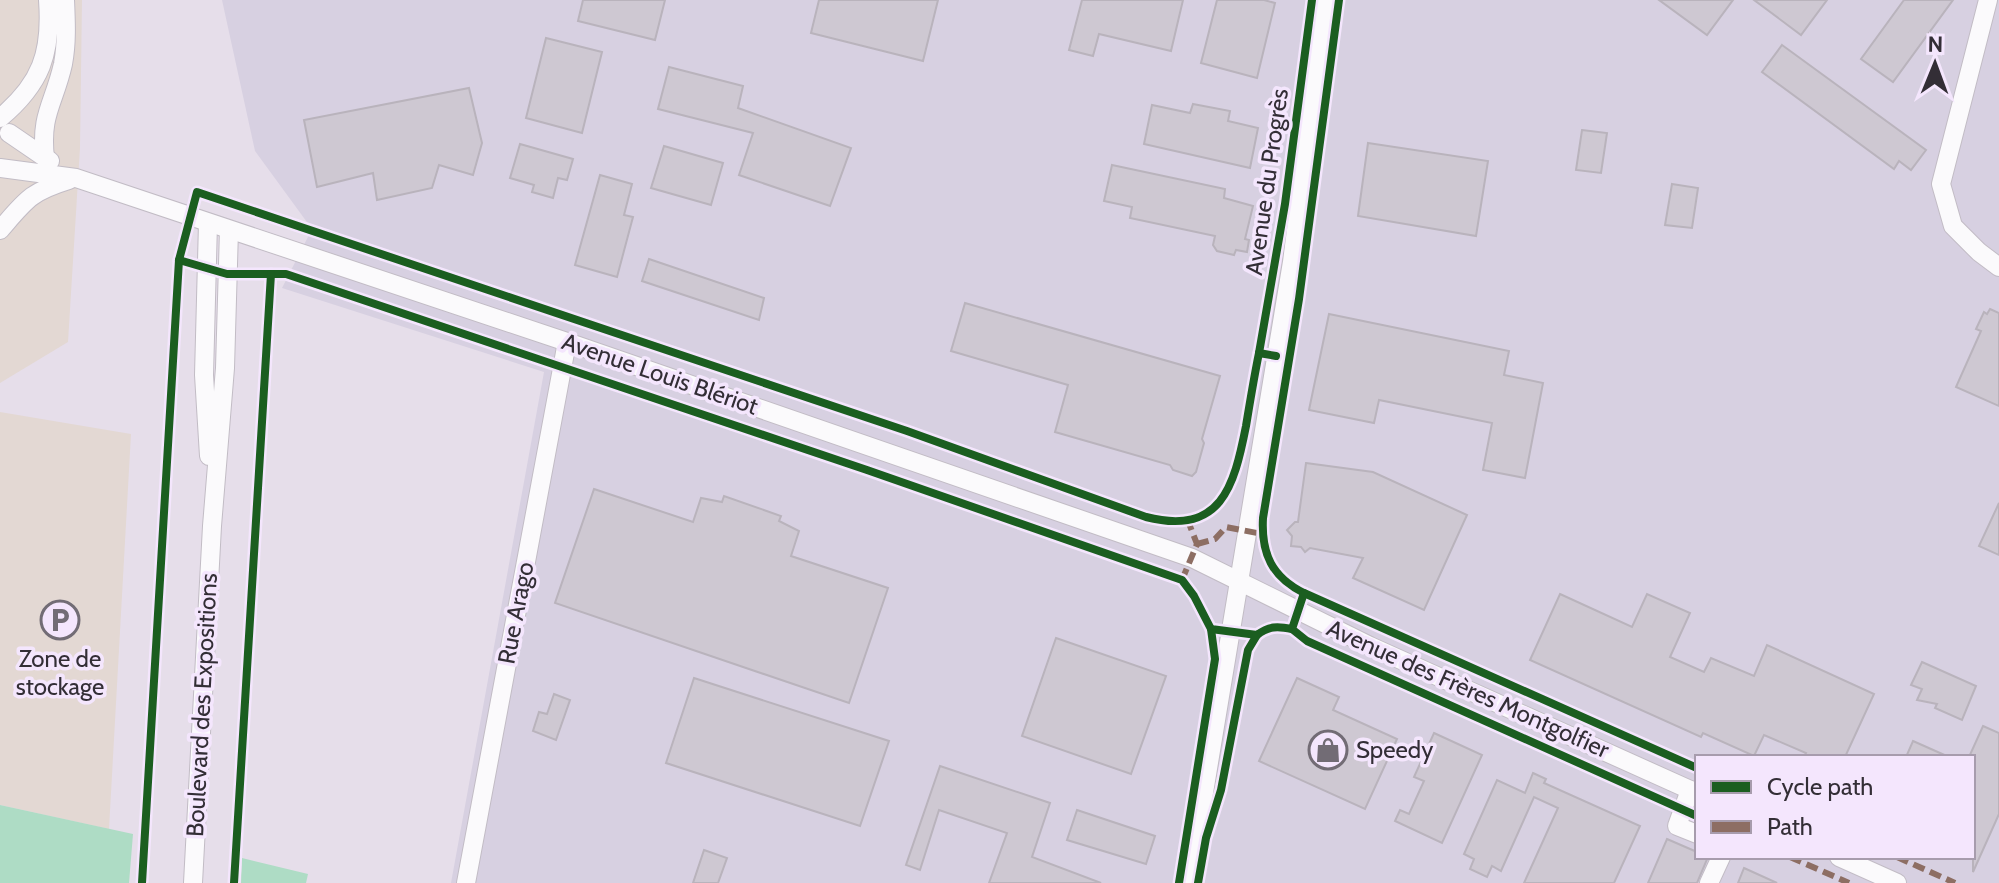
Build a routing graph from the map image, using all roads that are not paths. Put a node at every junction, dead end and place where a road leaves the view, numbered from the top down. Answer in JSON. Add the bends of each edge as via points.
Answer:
{"nodes":[{"id":1,"x":48,"y":0,"type":"edge"},
{"id":2,"x":65,"y":0,"type":"edge"},
{"id":3,"x":1325,"y":0,"type":"edge"},
{"id":4,"x":1988,"y":0,"type":"edge"},
{"id":5,"x":3,"y":123,"type":"edge"},
{"id":6,"x":45,"y":158,"type":"junction"},
{"id":7,"x":0,"y":167,"type":"edge"},
{"id":8,"x":76,"y":178,"type":"junction"},
{"id":9,"x":208,"y":223,"type":"junction"},
{"id":10,"x":0,"y":230,"type":"edge"},
{"id":11,"x":229,"y":230,"type":"junction"},
{"id":12,"x":1999,"y":267,"type":"edge"},
{"id":13,"x":567,"y":342,"type":"junction"},
{"id":14,"x":212,"y":526,"type":"junction"},
{"id":15,"x":1241,"y":581,"type":"junction"},
{"id":16,"x":1694,"y":792,"type":"edge"},
{"id":17,"x":1695,"y":833,"type":"edge"},
{"id":18,"x":1720,"y":859,"type":"edge"},
{"id":19,"x":1843,"y":859,"type":"edge"},
{"id":20,"x":193,"y":883,"type":"edge"},
{"id":21,"x":466,"y":883,"type":"edge"},
{"id":22,"x":1189,"y":883,"type":"edge"},
{"id":23,"x":1709,"y":883,"type":"edge"},
{"id":24,"x":1897,"y":883,"type":"edge"}],
"edges":[{"from":1,"to":5,"type":"street","via":[[39,72]]},
{"from":2,"to":6,"type":"street","via":[[65,50],[45,114]]},
{"from":3,"to":15,"type":"street","name":"Avenue du Progrès","via":[[1292,262]]},
{"from":4,"to":12,"type":"street","via":[[1941,184],[1953,226]]},
{"from":5,"to":6,"type":"street","name":"Avenue Louis Blériot"},
{"from":5,"to":7,"type":"street","via":[[10,146]]},
{"from":6,"to":8,"type":"street","name":"Avenue Louis Blériot"},
{"from":7,"to":8,"type":"street","name":"Avenue Louis Blériot"},
{"from":8,"to":9,"type":"street","name":"Avenue Louis Blériot"},
{"from":8,"to":10,"type":"street","via":[[25,200]]},
{"from":9,"to":11,"type":"street","name":"Avenue Louis Blériot"},
{"from":9,"to":14,"type":"street","name":"Boulevard des Expositions","via":[[204,375]]},
{"from":11,"to":13,"type":"street","name":"Avenue Louis Blériot"},
{"from":11,"to":14,"type":"street","name":"Boulevard des Expositions"},
{"from":13,"to":15,"type":"street","name":"Avenue Louis Blériot","via":[[1192,558]]},
{"from":13,"to":21,"type":"street","name":"Rue Arago"},
{"from":14,"to":20,"type":"street","name":"Boulevard des Expositions"},
{"from":15,"to":16,"type":"street","name":"Avenue des Frères Montgolfier","via":[[1358,641]]},
{"from":15,"to":22,"type":"street","name":"Avenue du Progrès"},
{"from":16,"to":17,"type":"street","via":[[1677,826]]},
{"from":18,"to":23,"type":"street"},
{"from":19,"to":24,"type":"street"}]}
